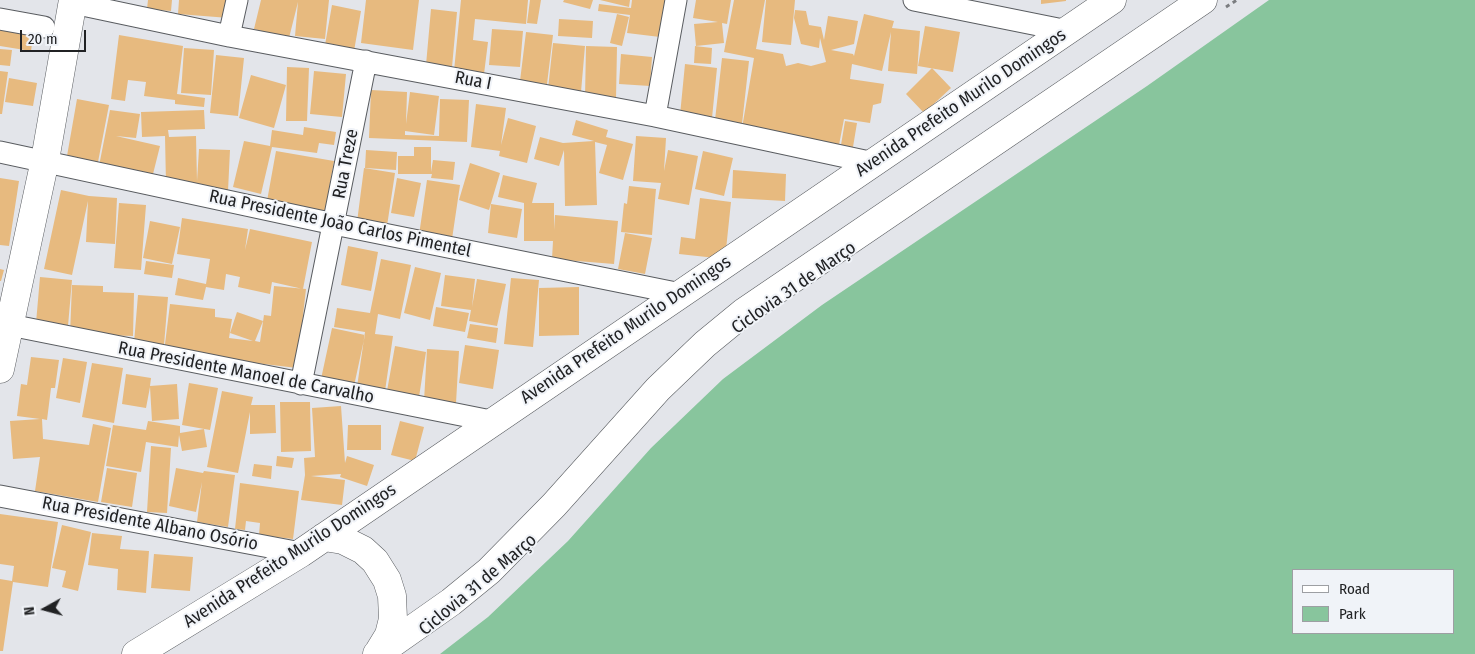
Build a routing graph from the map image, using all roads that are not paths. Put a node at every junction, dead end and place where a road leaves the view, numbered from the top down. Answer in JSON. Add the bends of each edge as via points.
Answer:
{"nodes":[{"id":1,"x":237,"y":0,"type":"edge"},
{"id":2,"x":676,"y":0,"type":"edge"},
{"id":3,"x":914,"y":0,"type":"edge"},
{"id":4,"x":1112,"y":0,"type":"edge"},
{"id":5,"x":73,"y":1,"type":"edge"},
{"id":6,"x":1212,"y":6,"type":"edge"},
{"id":7,"x":0,"y":19,"type":"edge"},
{"id":8,"x":44,"y":28,"type":"dead end"},
{"id":9,"x":1068,"y":30,"type":"junction"},
{"id":10,"x":229,"y":36,"type":"junction"},
{"id":11,"x":366,"y":61,"type":"junction"},
{"id":12,"x":655,"y":116,"type":"junction"},
{"id":13,"x":0,"y":152,"type":"edge"},
{"id":14,"x":45,"y":160,"type":"junction"},
{"id":15,"x":874,"y":163,"type":"junction"},
{"id":16,"x":334,"y":224,"type":"junction"},
{"id":17,"x":682,"y":294,"type":"junction"},
{"id":18,"x":4,"y":324,"type":"edge"},
{"id":19,"x":0,"y":369,"type":"edge"},
{"id":20,"x":300,"y":384,"type":"junction"},
{"id":21,"x":492,"y":421,"type":"junction"},
{"id":22,"x":0,"y":496,"type":"edge"},
{"id":23,"x":324,"y":537,"type":"junction"},
{"id":24,"x":301,"y":553,"type":"junction"},
{"id":25,"x":136,"y":654,"type":"edge"},
{"id":26,"x":378,"y":654,"type":"edge"}],
"edges":[{"from":1,"to":10,"type":"street"},
{"from":2,"to":12,"type":"street"},
{"from":3,"to":9,"type":"street"},
{"from":4,"to":9,"type":"main road","name":"Avenida Prefeito Murilo Domingos"},
{"from":5,"to":10,"type":"street","name":"Rua I"},
{"from":5,"to":14,"type":"main road"},
{"from":6,"to":26,"type":"main road","via":[[744,312],[704,344],[658,389],[554,505],[489,571]]},
{"from":7,"to":8,"type":"street"},
{"from":9,"to":15,"type":"main road","name":"Avenida Prefeito Murilo Domingos"},
{"from":10,"to":11,"type":"street","name":"Rua I"},
{"from":11,"to":12,"type":"street","name":"Rua I"},
{"from":11,"to":16,"type":"street","name":"Rua Treze"},
{"from":12,"to":15,"type":"street","name":"Rua I"},
{"from":13,"to":14,"type":"street","name":"Rua Presidente João Carlos Pimentel"},
{"from":14,"to":16,"type":"street","name":"Rua Presidente João Carlos Pimentel"},
{"from":14,"to":18,"type":"main road"},
{"from":15,"to":17,"type":"main road","name":"Avenida Prefeito Murilo Domingos"},
{"from":16,"to":17,"type":"street","name":"Rua Presidente João Carlos Pimentel"},
{"from":16,"to":20,"type":"street","name":"Rua Treze"},
{"from":17,"to":21,"type":"main road","name":"Avenida Prefeito Murilo Domingos"},
{"from":18,"to":19,"type":"main road"},
{"from":18,"to":20,"type":"street","name":"Rua Presidente Manoel de Carvalho"},
{"from":20,"to":21,"type":"street","name":"Rua Presidente Manoel de Carvalho"},
{"from":21,"to":23,"type":"main road","name":"Avenida Prefeito Murilo Domingos"},
{"from":22,"to":24,"type":"street","name":"Rua Presidente Albano Osório"},
{"from":23,"to":24,"type":"main road","name":"Avenida Prefeito Murilo Domingos"},
{"from":23,"to":26,"type":"main road","via":[[348,542],[363,550],[376,561],[387,580],[392,596],[393,619],[389,635]]},
{"from":24,"to":25,"type":"main road","name":"Avenida Prefeito Murilo Domingos"}]}
